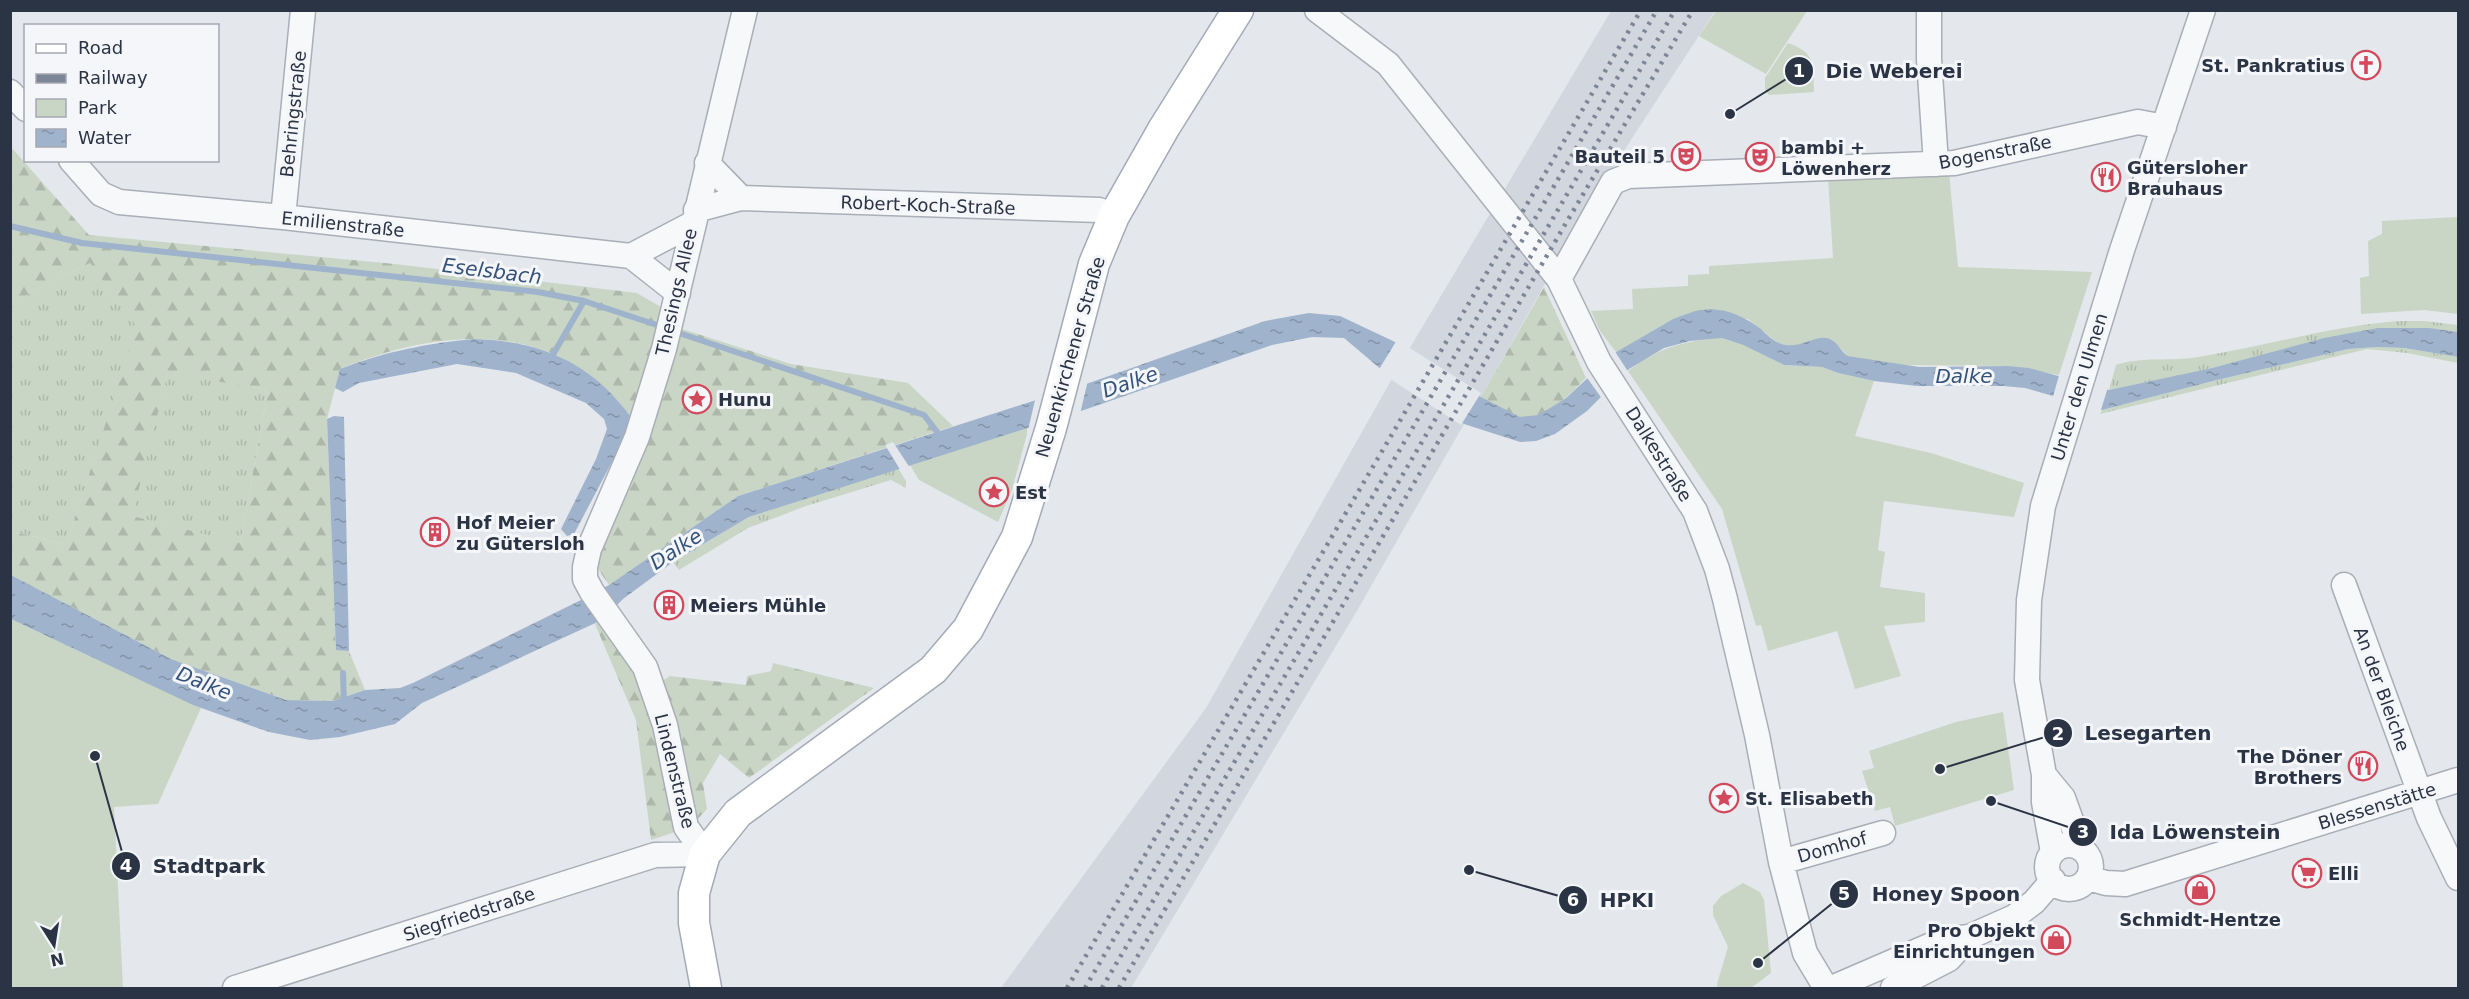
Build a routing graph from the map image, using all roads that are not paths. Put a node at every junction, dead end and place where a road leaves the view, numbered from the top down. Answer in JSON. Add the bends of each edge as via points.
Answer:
{"nodes":[{"id":1,"x":303,"y":10,"type":"edge"},
{"id":2,"x":1238,"y":10,"type":"edge"},
{"id":3,"x":1317,"y":10,"type":"edge"},
{"id":4,"x":1929,"y":10,"type":"edge"},
{"id":5,"x":2203,"y":10,"type":"edge"},
{"id":6,"x":737,"y":16,"type":"edge"},
{"id":7,"x":10,"y":92,"type":"edge"},
{"id":8,"x":24,"y":107,"type":"edge"},
{"id":9,"x":2164,"y":127,"type":"junction"},
{"id":10,"x":73,"y":162,"type":"edge"},
{"id":11,"x":707,"y":164,"type":"junction"},
{"id":12,"x":1936,"y":164,"type":"junction"},
{"id":13,"x":741,"y":198,"type":"junction"},
{"id":14,"x":1114,"y":216,"type":"junction"},
{"id":15,"x":283,"y":217,"type":"junction"},
{"id":16,"x":694,"y":217,"type":"junction"},
{"id":17,"x":631,"y":256,"type":"junction"},
{"id":18,"x":1559,"y":279,"type":"junction"},
{"id":19,"x":678,"y":293,"type":"junction"},
{"id":20,"x":585,"y":567,"type":"joint"},
{"id":21,"x":2344,"y":585,"type":"dead end"},
{"id":22,"x":2044,"y":775,"type":"junction"},
{"id":23,"x":2458,"y":780,"type":"edge"},
{"id":24,"x":2420,"y":793,"type":"junction"},
{"id":25,"x":1883,"y":833,"type":"dead end"},
{"id":26,"x":2081,"y":848,"type":"junction"},
{"id":27,"x":2054,"y":852,"type":"junction"},
{"id":28,"x":705,"y":854,"type":"junction"},
{"id":29,"x":1781,"y":862,"type":"junction"},
{"id":30,"x":2088,"y":878,"type":"junction"},
{"id":31,"x":2458,"y":878,"type":"edge"},
{"id":32,"x":2053,"y":880,"type":"junction"},
{"id":33,"x":1969,"y":937,"type":"junction"},
{"id":34,"x":1898,"y":987,"type":"edge"},
{"id":35,"x":235,"y":988,"type":"edge"},
{"id":36,"x":706,"y":988,"type":"edge"},
{"id":37,"x":1826,"y":988,"type":"edge"},
{"id":38,"x":1832,"y":988,"type":"edge"}],
"edges":[{"from":1,"to":15,"type":"street","name":"Behringstraße"},
{"from":2,"to":14,"type":"main road","name":"Neuenkirchener Straße"},
{"from":3,"to":18,"type":"street","name":"Dalkestraße","via":[[1388,64]]},
{"from":4,"to":12,"type":"street"},
{"from":5,"to":9,"type":"street","name":"Unter den Ulmen"},
{"from":6,"to":11,"type":"street","name":"Thesings Allee"},
{"from":7,"to":8,"type":"street"},
{"from":9,"to":12,"type":"street","name":"Bogenstraße","via":[[2138,122]]},
{"from":9,"to":22,"type":"street","name":"Unter den Ulmen","via":[[2043,506],[2029,600],[2027,680]]},
{"from":10,"to":15,"type":"street","name":"Emilienstraße","via":[[101,194],[120,202]]},
{"from":11,"to":13,"type":"street"},
{"from":11,"to":16,"type":"street","name":"Thesings Allee"},
{"from":12,"to":18,"type":"street","name":"Bogenstraße","via":[[1628,176],[1612,182]]},
{"from":13,"to":14,"type":"street","name":"Robert-Koch-Straße","via":[[1099,210]]},
{"from":13,"to":16,"type":"street","name":"Robert-Koch-Straße"},
{"from":14,"to":28,"type":"main road","name":"Neuenkirchener Straße","via":[[1094,264],[1051,428],[1017,537],[968,629],[933,670],[738,813]]},
{"from":15,"to":17,"type":"street","name":"Emilienstraße"},
{"from":16,"to":17,"type":"street"},
{"from":16,"to":19,"type":"street","name":"Thesings Allee"},
{"from":17,"to":19,"type":"street"},
{"from":18,"to":29,"type":"street","name":"Dalkestraße","via":[[1599,362],[1695,511],[1717,569],[1757,735]]},
{"from":19,"to":20,"type":"street","name":"Thesings Allee","via":[[637,437]]},
{"from":20,"to":28,"type":"street","name":"Lindenstraße","via":[[585,579],[592,592],[645,668],[665,724],[686,827]]},
{"from":21,"to":24,"type":"street","name":"An der Bleiche"},
{"from":22,"to":26,"type":"street","name":"Unter den Ulmen","via":[[2063,798]]},
{"from":22,"to":27,"type":"street","name":"Unter den Ulmen","via":[[2044,802]]},
{"from":23,"to":24,"type":"street","name":"Blessenstätte"},
{"from":24,"to":30,"type":"street","name":"Blessenstätte","via":[[2125,884]]},
{"from":24,"to":31,"type":"street","name":"An der Bleiche"},
{"from":25,"to":29,"type":"street","name":"Domhof"},
{"from":26,"to":27,"type":"street","via":[[2066,845]]},
{"from":26,"to":30,"type":"street","via":[[2089,858]]},
{"from":27,"to":32,"type":"street","via":[[2048,869]]},
{"from":28,"to":35,"type":"street","name":"Siegfriedstraße","via":[[655,855]]},
{"from":28,"to":36,"type":"main road","via":[[694,893],[694,923]]},
{"from":29,"to":37,"type":"street","name":"Dalkestraße","via":[[1805,953]]},
{"from":30,"to":32,"type":"street","via":[[2071,888]]},
{"from":32,"to":33,"type":"street","via":[[2034,902],[2014,916]]},
{"from":33,"to":34,"type":"street","via":[[1949,959]]},
{"from":33,"to":38,"type":"street","via":[[1943,940]]}]}
